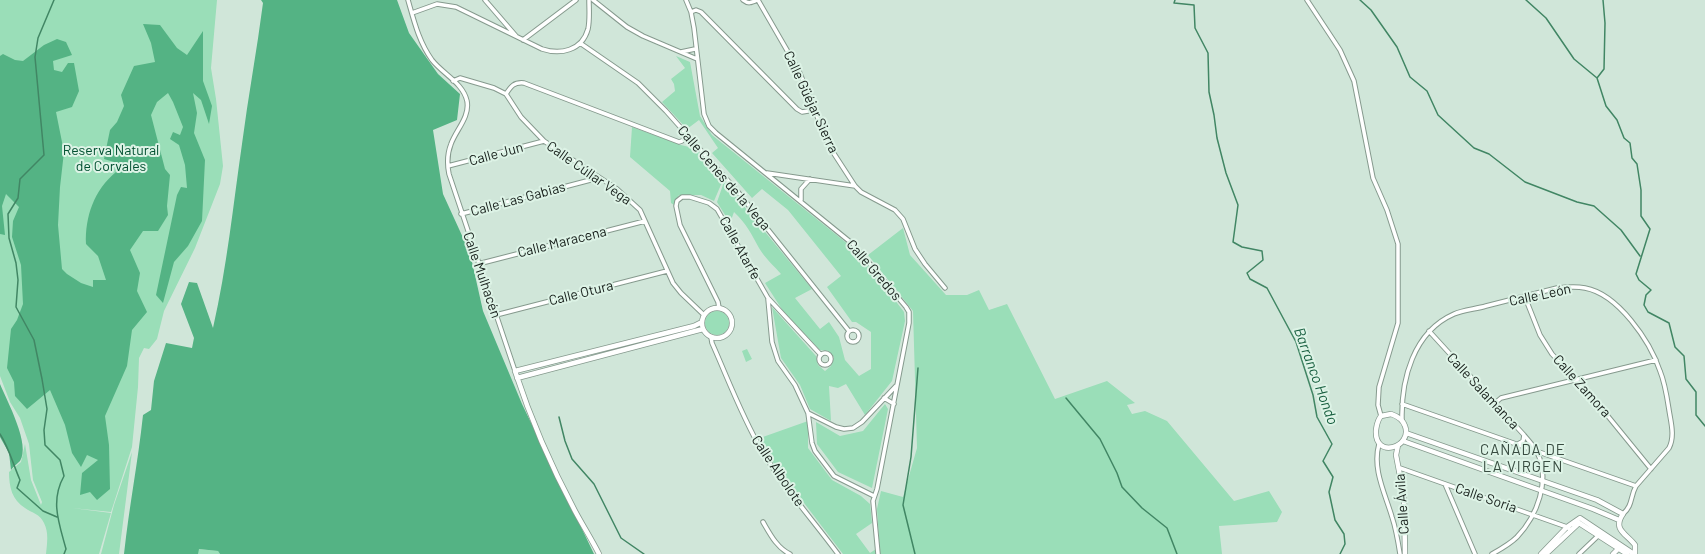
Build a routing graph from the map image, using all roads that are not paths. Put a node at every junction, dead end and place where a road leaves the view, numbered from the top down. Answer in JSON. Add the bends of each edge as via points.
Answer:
{"nodes":[{"id":1,"x":408,"y":0,"type":"edge"},
{"id":2,"x":485,"y":0,"type":"edge"},
{"id":3,"x":576,"y":0,"type":"edge"},
{"id":4,"x":589,"y":0,"type":"edge"},
{"id":5,"x":593,"y":0,"type":"edge"},
{"id":6,"x":686,"y":0,"type":"edge"},
{"id":7,"x":742,"y":0,"type":"edge"},
{"id":8,"x":758,"y":0,"type":"edge"},
{"id":9,"x":1308,"y":0,"type":"edge"},
{"id":10,"x":691,"y":12,"type":"junction"},
{"id":11,"x":412,"y":13,"type":"junction"},
{"id":12,"x":516,"y":37,"type":"junction"},
{"id":13,"x":523,"y":40,"type":"junction"},
{"id":14,"x":580,"y":43,"type":"junction"},
{"id":15,"x":695,"y":49,"type":"junction"},
{"id":16,"x":681,"y":52,"type":"junction"},
{"id":17,"x":697,"y":59,"type":"junction"},
{"id":18,"x":453,"y":81,"type":"junction"},
{"id":19,"x":506,"y":94,"type":"junction"},
{"id":20,"x":814,"y":110,"type":"junction"},
{"id":21,"x":688,"y":136,"type":"junction"},
{"id":22,"x":544,"y":141,"type":"junction"},
{"id":23,"x":448,"y":166,"type":"junction"},
{"id":24,"x":766,"y":172,"type":"junction"},
{"id":25,"x":598,"y":178,"type":"junction"},
{"id":26,"x":810,"y":179,"type":"junction"},
{"id":27,"x":855,"y":186,"type":"junction"},
{"id":28,"x":801,"y":201,"type":"junction"},
{"id":29,"x":461,"y":214,"type":"junction"},
{"id":30,"x":645,"y":221,"type":"junction"},
{"id":31,"x":478,"y":264,"type":"junction"},
{"id":32,"x":667,"y":271,"type":"junction"},
{"id":33,"x":945,"y":288,"type":"dead end"},
{"id":34,"x":1525,"y":297,"type":"junction"},
{"id":35,"x":768,"y":298,"type":"junction"},
{"id":36,"x":719,"y":308,"type":"junction"},
{"id":37,"x":496,"y":315,"type":"junction"},
{"id":38,"x":704,"y":315,"type":"junction"},
{"id":39,"x":702,"y":322,"type":"junction"},
{"id":40,"x":703,"y":329,"type":"junction"},
{"id":41,"x":849,"y":331,"type":"dead end"},
{"id":42,"x":1429,"y":331,"type":"junction"},
{"id":43,"x":711,"y":337,"type":"junction"},
{"id":44,"x":646,"y":338,"type":"junction"},
{"id":45,"x":647,"y":344,"type":"junction"},
{"id":46,"x":606,"y":348,"type":"junction"},
{"id":47,"x":608,"y":354,"type":"junction"},
{"id":48,"x":821,"y":354,"type":"dead end"},
{"id":49,"x":565,"y":359,"type":"junction"},
{"id":50,"x":1656,"y":360,"type":"junction"},
{"id":51,"x":567,"y":364,"type":"junction"},
{"id":52,"x":515,"y":372,"type":"junction"},
{"id":53,"x":517,"y":378,"type":"junction"},
{"id":54,"x":1576,"y":380,"type":"junction"},
{"id":55,"x":896,"y":386,"type":"junction"},
{"id":56,"x":884,"y":398,"type":"junction"},
{"id":57,"x":1495,"y":403,"type":"junction"},
{"id":58,"x":894,"y":404,"type":"junction"},
{"id":59,"x":1402,"y":404,"type":"junction"},
{"id":60,"x":1401,"y":410,"type":"junction"},
{"id":61,"x":808,"y":413,"type":"junction"},
{"id":62,"x":1395,"y":415,"type":"junction"},
{"id":63,"x":1381,"y":416,"type":"junction"},
{"id":64,"x":1402,"y":420,"type":"junction"},
{"id":65,"x":1406,"y":433,"type":"junction"},
{"id":66,"x":1524,"y":435,"type":"junction"},
{"id":67,"x":1403,"y":441,"type":"junction"},
{"id":68,"x":1378,"y":444,"type":"junction"},
{"id":69,"x":1518,"y":444,"type":"junction"},
{"id":70,"x":1398,"y":445,"type":"junction"},
{"id":71,"x":1389,"y":448,"type":"junction"},
{"id":72,"x":1537,"y":451,"type":"junction"},
{"id":73,"x":1396,"y":455,"type":"junction"},
{"id":74,"x":1400,"y":468,"type":"junction"},
{"id":75,"x":1651,"y":469,"type":"junction"},
{"id":76,"x":1544,"y":481,"type":"junction"},
{"id":77,"x":1445,"y":484,"type":"junction"},
{"id":78,"x":1636,"y":486,"type":"junction"},
{"id":79,"x":1542,"y":490,"type":"junction"},
{"id":80,"x":874,"y":496,"type":"junction"},
{"id":81,"x":1533,"y":514,"type":"junction"},
{"id":82,"x":1623,"y":514,"type":"junction"},
{"id":83,"x":1619,"y":520,"type":"junction"},
{"id":84,"x":762,"y":522,"type":"dead end"},
{"id":85,"x":1569,"y":529,"type":"junction"},
{"id":86,"x":1600,"y":534,"type":"junction"},
{"id":87,"x":1620,"y":547,"type":"junction"},
{"id":88,"x":599,"y":554,"type":"edge"},
{"id":89,"x":790,"y":554,"type":"edge"},
{"id":90,"x":838,"y":554,"type":"edge"},
{"id":91,"x":878,"y":554,"type":"edge"},
{"id":92,"x":1400,"y":554,"type":"edge"},
{"id":93,"x":1406,"y":554,"type":"edge"},
{"id":94,"x":1475,"y":554,"type":"edge"},
{"id":95,"x":1492,"y":554,"type":"edge"},
{"id":96,"x":1541,"y":554,"type":"edge"},
{"id":97,"x":1546,"y":554,"type":"edge"},
{"id":98,"x":1579,"y":554,"type":"edge"},
{"id":99,"x":1613,"y":554,"type":"edge"},
{"id":100,"x":1627,"y":554,"type":"edge"},
{"id":101,"x":1634,"y":554,"type":"edge"}],
"edges":[{"from":1,"to":11,"type":"street","name":"Calle Mulhacén"},
{"from":2,"to":12,"type":"street"},
{"from":3,"to":13,"type":"street"},
{"from":4,"to":14,"type":"street","via":[[588,28]]},
{"from":5,"to":16,"type":"street","via":[[627,27]]},
{"from":6,"to":10,"type":"street","name":"Calle Gredos"},
{"from":7,"to":8,"type":"street","via":[[751,3]]},
{"from":8,"to":20,"type":"street","name":"Calle Güéjar Sierra","via":[[799,71]]},
{"from":9,"to":63,"type":"street","via":[[1340,50],[1354,81],[1373,178],[1398,244],[1398,323],[1379,387],[1378,405]]},
{"from":10,"to":15,"type":"street","name":"Calle Gredos"},
{"from":10,"to":20,"type":"street","via":[[701,12],[798,109],[802,112]]},
{"from":11,"to":12,"type":"street","via":[[437,4],[450,6]]},
{"from":11,"to":18,"type":"street","name":"Calle Mulhacén","via":[[424,47],[440,70]]},
{"from":12,"to":13,"type":"street"},
{"from":13,"to":14,"type":"street","via":[[552,52],[573,49]]},
{"from":14,"to":21,"type":"street","name":"Calle Cenes de la Vega","via":[[638,83]]},
{"from":15,"to":16,"type":"street"},
{"from":15,"to":17,"type":"street","name":"Calle Gredos"},
{"from":16,"to":17,"type":"street"},
{"from":17,"to":24,"type":"street","name":"Calle Gredos","via":[[704,114],[709,126]]},
{"from":18,"to":19,"type":"street","via":[[460,78]]},
{"from":18,"to":23,"type":"street","name":"Calle Mulhacén","via":[[462,88],[468,103],[467,114],[451,144]]},
{"from":19,"to":21,"type":"street","via":[[517,82],[524,83],[679,142]]},
{"from":19,"to":22,"type":"street","name":"Calle Cúllar Vega","via":[[522,117]]},
{"from":20,"to":27,"type":"street","name":"Calle Güéjar Sierra","via":[[829,146]]},
{"from":21,"to":41,"type":"street","name":"Calle Cenes de la Vega","via":[[738,192]]},
{"from":22,"to":23,"type":"street","name":"Calle Jun"},
{"from":22,"to":25,"type":"street","name":"Calle Cúllar Vega"},
{"from":23,"to":29,"type":"street","name":"Calle Mulhacén"},
{"from":24,"to":26,"type":"street"},
{"from":24,"to":28,"type":"street","name":"Calle Gredos"},
{"from":25,"to":29,"type":"street","name":"Calle Las Gabias"},
{"from":25,"to":30,"type":"street","name":"Calle Cúllar Vega","via":[[617,189],[640,210]]},
{"from":26,"to":27,"type":"street"},
{"from":26,"to":28,"type":"street","via":[[801,189]]},
{"from":27,"to":33,"type":"street","name":"Calle Güéjar Sierra","via":[[861,192],[895,210],[903,219],[915,249]]},
{"from":28,"to":55,"type":"street","name":"Calle Gredos","via":[[854,245],[909,312]]},
{"from":29,"to":31,"type":"street","name":"Calle Mulhacén"},
{"from":30,"to":31,"type":"street","name":"Calle Maracena"},
{"from":30,"to":32,"type":"street","name":"Calle Cúllar Vega"},
{"from":31,"to":37,"type":"street","name":"Calle Mulhacén"},
{"from":32,"to":37,"type":"street","name":"Calle Otura"},
{"from":32,"to":38,"type":"street","name":"Calle Cúllar Vega","via":[[681,293]]},
{"from":34,"to":42,"type":"street","name":"Calle León","via":[[1454,314]]},
{"from":34,"to":50,"type":"street","name":"Calle León","via":[[1572,286],[1601,294],[1628,318]]},
{"from":34,"to":54,"type":"street","name":"Calle Zamora","via":[[1535,324],[1552,354]]},
{"from":35,"to":36,"type":"street","name":"Calle Atarfe","via":[[717,209],[709,203],[682,197],[676,206],[680,225]]},
{"from":35,"to":48,"type":"street","name":"Calle Atarfe"},
{"from":35,"to":61,"type":"street","via":[[772,342],[778,361],[795,385]]},
{"from":36,"to":38,"type":"street"},
{"from":36,"to":43,"type":"street","via":[[728,313],[731,327],[721,338]]},
{"from":37,"to":52,"type":"street","name":"Calle Mulhacén"},
{"from":38,"to":39,"type":"street"},
{"from":39,"to":40,"type":"street"},
{"from":39,"to":44,"type":"street"},
{"from":40,"to":43,"type":"street"},
{"from":40,"to":45,"type":"street"},
{"from":42,"to":57,"type":"street","name":"Calle Salamanca"},
{"from":42,"to":59,"type":"street","name":"Calle León","via":[[1413,357]]},
{"from":43,"to":90,"type":"street","name":"Calle Albolote","via":[[762,451]]},
{"from":44,"to":45,"type":"street"},
{"from":44,"to":46,"type":"street"},
{"from":45,"to":47,"type":"street"},
{"from":46,"to":47,"type":"street"},
{"from":46,"to":49,"type":"street"},
{"from":47,"to":51,"type":"street"},
{"from":49,"to":51,"type":"street"},
{"from":49,"to":52,"type":"street"},
{"from":50,"to":54,"type":"street"},
{"from":50,"to":75,"type":"street","name":"Calle León","via":[[1667,396],[1672,441]]},
{"from":51,"to":53,"type":"street"},
{"from":52,"to":53,"type":"street","name":"Calle Mulhacén"},
{"from":53,"to":88,"type":"street","name":"Calle Mulhacén","via":[[532,422]]},
{"from":54,"to":57,"type":"street","via":[[1501,398]]},
{"from":54,"to":75,"type":"street","name":"Calle Zamora"},
{"from":55,"to":56,"type":"street"},
{"from":55,"to":58,"type":"street","name":"Calle Gredos"},
{"from":56,"to":58,"type":"street"},
{"from":56,"to":61,"type":"street","via":[[862,422],[850,429],[836,427]]},
{"from":57,"to":66,"type":"street","name":"Calle Salamanca"},
{"from":58,"to":80,"type":"street","name":"Calle Gredos"},
{"from":59,"to":60,"type":"street","name":"Calle León"},
{"from":59,"to":69,"type":"street"},
{"from":60,"to":62,"type":"street"},
{"from":60,"to":64,"type":"street","name":"Calle León"},
{"from":61,"to":80,"type":"street","via":[[815,451],[834,476]]},
{"from":62,"to":63,"type":"street"},
{"from":62,"to":64,"type":"street"},
{"from":63,"to":68,"type":"street","via":[[1377,421]]},
{"from":64,"to":65,"type":"street"},
{"from":65,"to":67,"type":"street"},
{"from":65,"to":76,"type":"street"},
{"from":66,"to":69,"type":"street","via":[[1523,441]]},
{"from":66,"to":72,"type":"street","name":"Calle Salamanca"},
{"from":67,"to":70,"type":"street"},
{"from":67,"to":79,"type":"street"},
{"from":68,"to":71,"type":"street"},
{"from":68,"to":92,"type":"street","via":[[1379,477],[1392,516]]},
{"from":69,"to":72,"type":"street"},
{"from":70,"to":71,"type":"street"},
{"from":70,"to":73,"type":"street","name":"Calle Ávila"},
{"from":71,"to":73,"type":"street","name":"Calle Ávila"},
{"from":72,"to":76,"type":"street"},
{"from":72,"to":78,"type":"street"},
{"from":73,"to":74,"type":"street","name":"Calle Ávila"},
{"from":74,"to":77,"type":"street","name":"Calle Soria"},
{"from":74,"to":93,"type":"street","name":"Calle Ávila"},
{"from":75,"to":78,"type":"street","name":"Calle León"},
{"from":76,"to":79,"type":"street"},
{"from":76,"to":82,"type":"street","via":[[1597,500]]},
{"from":77,"to":81,"type":"street","name":"Calle Soria"},
{"from":77,"to":94,"type":"street"},
{"from":78,"to":82,"type":"street","name":"Calle León","via":[[1630,508]]},
{"from":79,"to":81,"type":"street"},
{"from":79,"to":83,"type":"street"},
{"from":80,"to":91,"type":"street","name":"Calle Gredos"},
{"from":81,"to":85,"type":"street","name":"Calle Soria"},
{"from":81,"to":95,"type":"street","via":[[1517,537]]},
{"from":82,"to":83,"type":"street","name":"Calle León"},
{"from":83,"to":101,"type":"street","via":[[1620,530],[1635,545]]},
{"from":84,"to":89,"type":"street","via":[[776,543]]},
{"from":85,"to":86,"type":"street","via":[[1579,520]]},
{"from":85,"to":96,"type":"street"},
{"from":85,"to":97,"type":"street"},
{"from":86,"to":87,"type":"street"},
{"from":86,"to":98,"type":"street"},
{"from":87,"to":99,"type":"street"},
{"from":87,"to":100,"type":"street"},
{"from":87,"to":101,"type":"street"}]}
